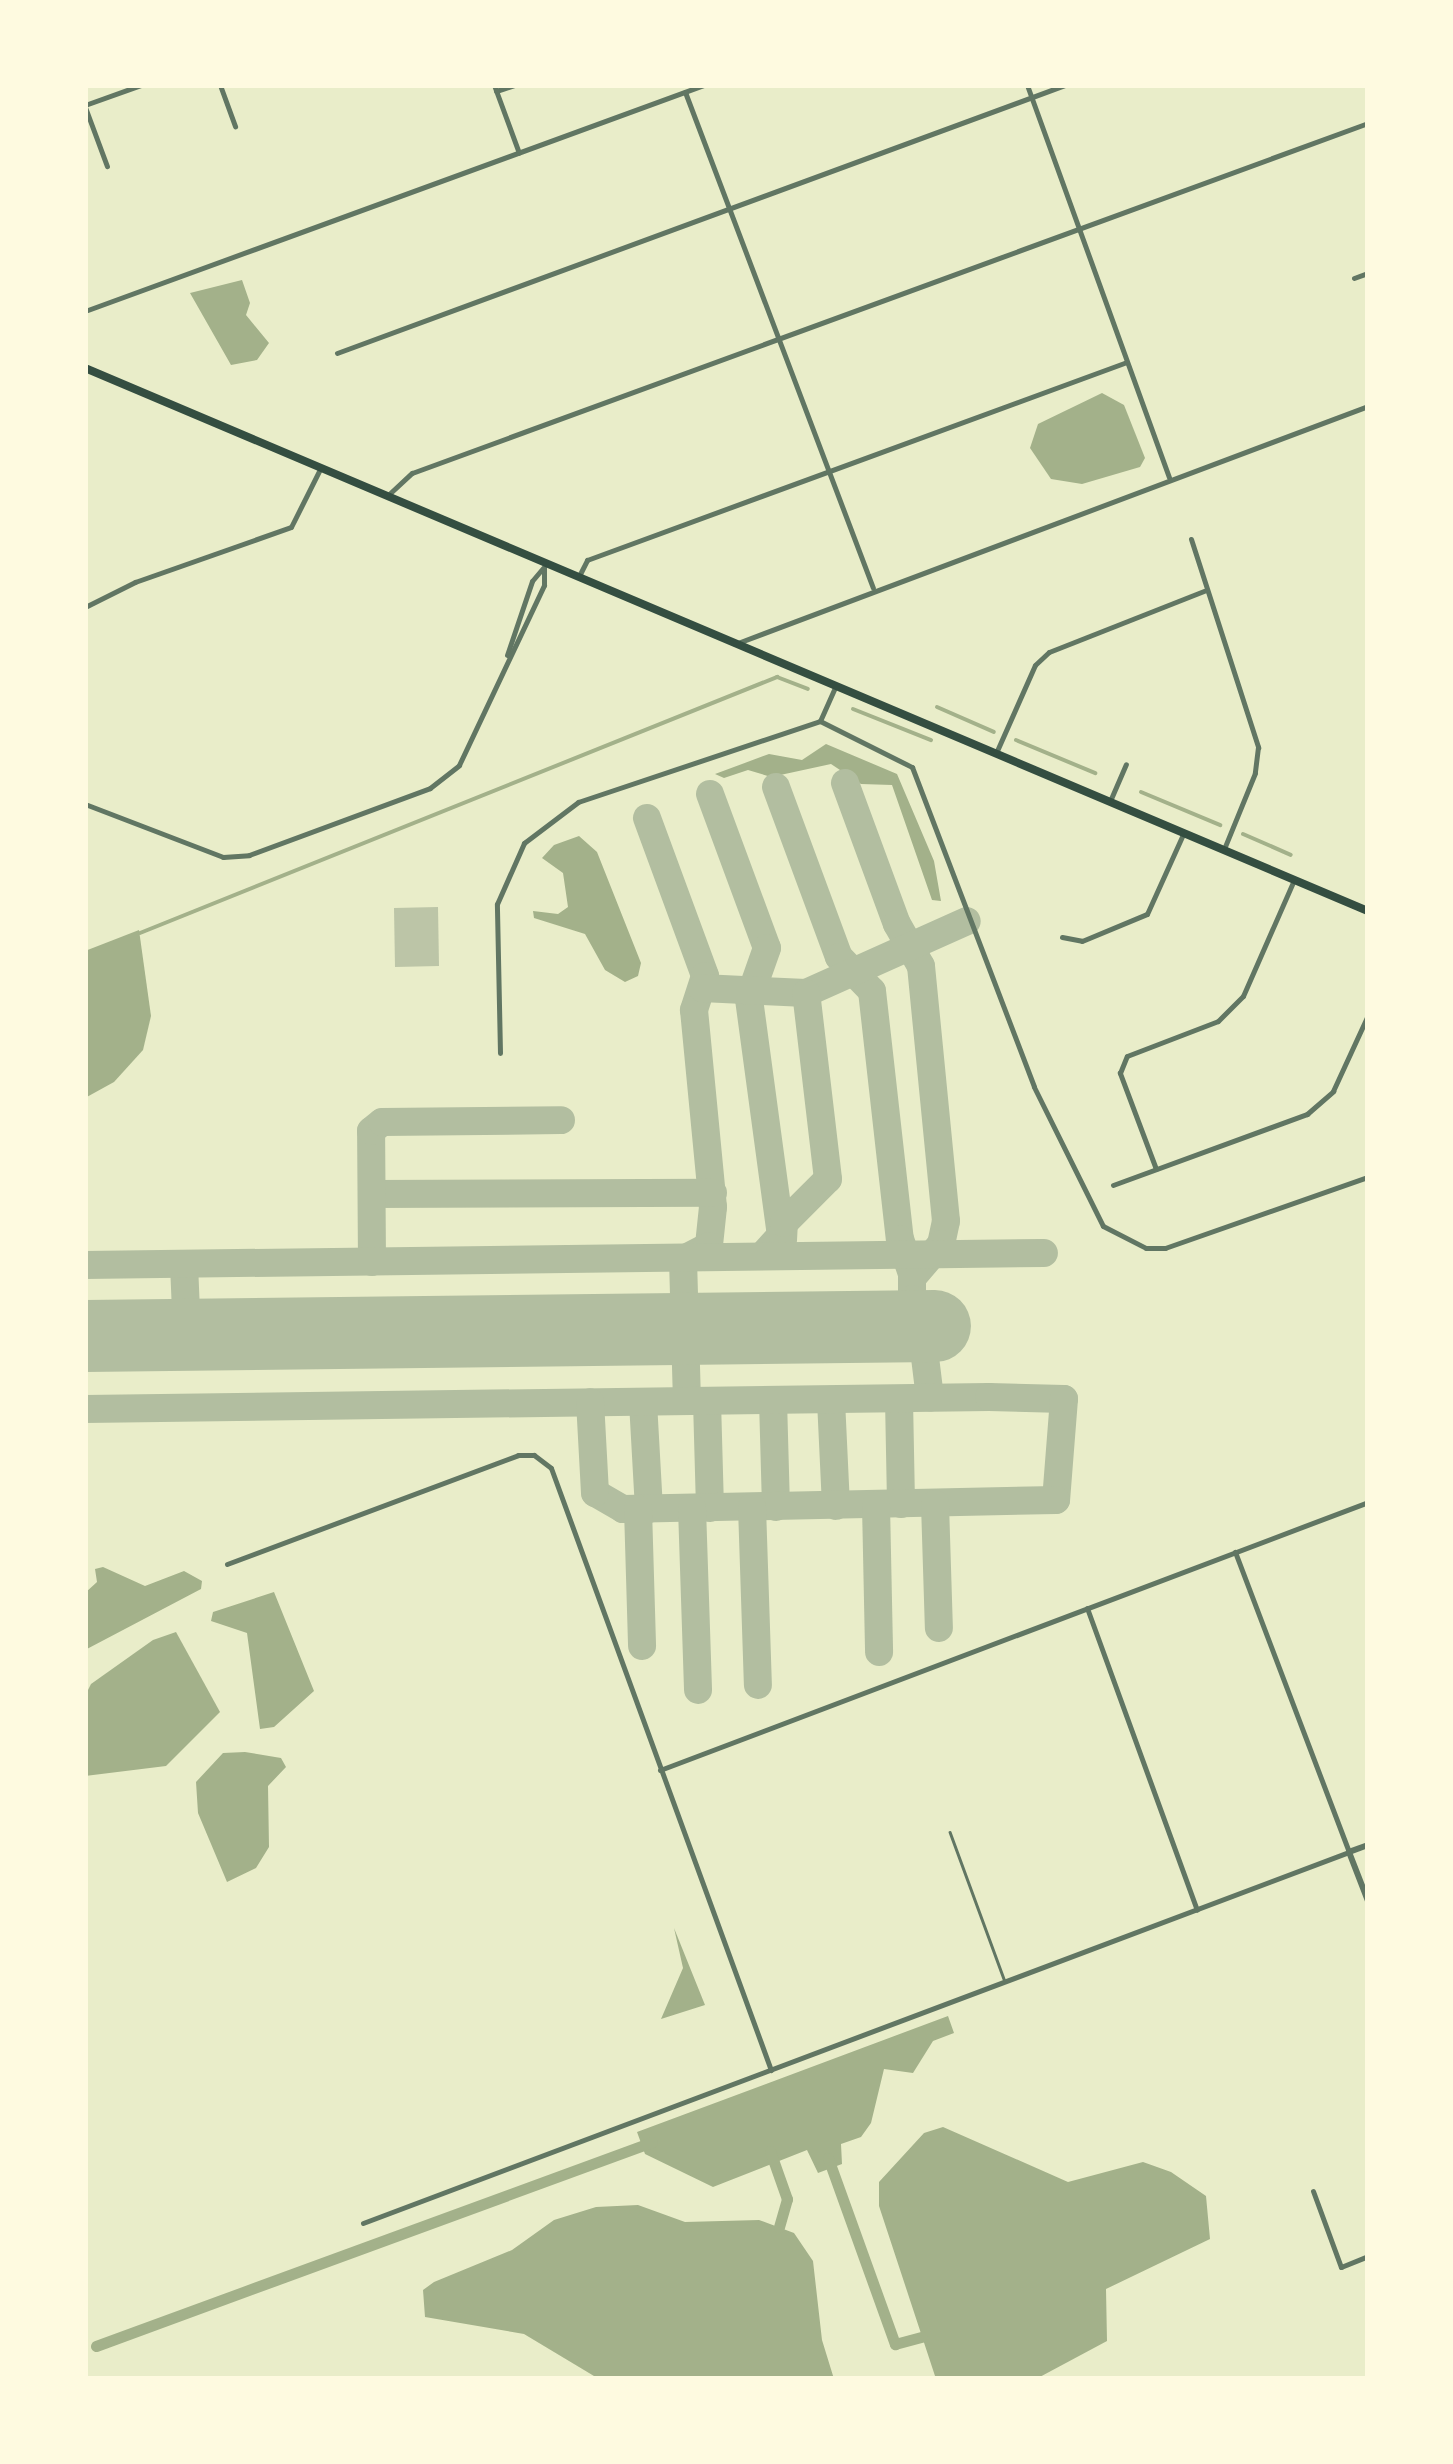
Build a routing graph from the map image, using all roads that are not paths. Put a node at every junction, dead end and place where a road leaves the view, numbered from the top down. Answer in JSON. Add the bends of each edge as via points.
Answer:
{"nodes":[{"id":1,"x":141,"y":85,"type":"edge"},
{"id":2,"x":220,"y":85,"type":"edge"},
{"id":3,"x":514,"y":85,"type":"edge"},
{"id":4,"x":704,"y":85,"type":"edge"},
{"id":5,"x":1027,"y":85,"type":"edge"},
{"id":6,"x":1065,"y":85,"type":"edge"},
{"id":7,"x":495,"y":88,"type":"edge"},
{"id":8,"x":685,"y":92,"type":"junction"},
{"id":9,"x":1031,"y":98,"type":"junction"},
{"id":10,"x":85,"y":106,"type":"edge"},
{"id":11,"x":1368,"y":123,"type":"edge"},
{"id":12,"x":236,"y":126,"type":"dead end"},
{"id":13,"x":519,"y":153,"type":"junction"},
{"id":14,"x":107,"y":166,"type":"dead end"},
{"id":15,"x":730,"y":208,"type":"junction"},
{"id":16,"x":1079,"y":228,"type":"junction"},
{"id":17,"x":1368,"y":273,"type":"edge"},
{"id":18,"x":1354,"y":278,"type":"dead end"},
{"id":19,"x":85,"y":311,"type":"edge"},
{"id":20,"x":780,"y":338,"type":"junction"},
{"id":21,"x":337,"y":353,"type":"dead end"},
{"id":22,"x":1126,"y":362,"type":"junction"},
{"id":23,"x":85,"y":368,"type":"edge"},
{"id":24,"x":1368,"y":406,"type":"edge"},
{"id":25,"x":320,"y":469,"type":"junction"},
{"id":26,"x":830,"y":470,"type":"junction"},
{"id":27,"x":1169,"y":478,"type":"junction"},
{"id":28,"x":386,"y":498,"type":"junction"},
{"id":29,"x":1191,"y":539,"type":"dead end"},
{"id":30,"x":544,"y":566,"type":"junction"},
{"id":31,"x":578,"y":578,"type":"junction"},
{"id":32,"x":873,"y":588,"type":"junction"},
{"id":33,"x":1204,"y":591,"type":"junction"},
{"id":34,"x":85,"y":607,"type":"edge"},
{"id":35,"x":734,"y":644,"type":"junction"},
{"id":36,"x":507,"y":658,"type":"junction"},
{"id":37,"x":834,"y":687,"type":"junction"},
{"id":38,"x":820,"y":721,"type":"junction"},
{"id":39,"x":996,"y":753,"type":"junction"},
{"id":40,"x":1126,"y":764,"type":"dead end"},
{"id":41,"x":1110,"y":801,"type":"junction"},
{"id":42,"x":85,"y":804,"type":"edge"},
{"id":43,"x":1184,"y":832,"type":"junction"},
{"id":44,"x":1224,"y":849,"type":"junction"},
{"id":45,"x":1294,"y":880,"type":"junction"},
{"id":46,"x":1368,"y":911,"type":"edge"},
{"id":47,"x":1062,"y":936,"type":"dead end"},
{"id":48,"x":1368,"y":1016,"type":"edge"},
{"id":49,"x":500,"y":1053,"type":"dead end"},
{"id":50,"x":1156,"y":1169,"type":"junction"},
{"id":51,"x":1368,"y":1177,"type":"edge"},
{"id":52,"x":1113,"y":1185,"type":"dead end"},
{"id":53,"x":1367,"y":1504,"type":"edge"},
{"id":54,"x":1234,"y":1552,"type":"junction"},
{"id":55,"x":227,"y":1564,"type":"dead end"},
{"id":56,"x":1086,"y":1606,"type":"junction"},
{"id":57,"x":660,"y":1770,"type":"junction"},
{"id":58,"x":950,"y":1832,"type":"dead end"},
{"id":59,"x":1368,"y":1845,"type":"edge"},
{"id":60,"x":1348,"y":1852,"type":"junction"},
{"id":61,"x":1368,"y":1901,"type":"edge"},
{"id":62,"x":1197,"y":1910,"type":"junction"},
{"id":63,"x":1004,"y":1981,"type":"junction"},
{"id":64,"x":771,"y":2070,"type":"junction"},
{"id":65,"x":1313,"y":2191,"type":"dead end"},
{"id":66,"x":363,"y":2222,"type":"dead end"},
{"id":67,"x":1368,"y":2256,"type":"edge"}],
"edges":[{"from":1,"to":10,"type":"street"},
{"from":2,"to":12,"type":"street"},
{"from":3,"to":7,"type":"street"},
{"from":4,"to":8,"type":"street"},
{"from":5,"to":9,"type":"street"},
{"from":6,"to":9,"type":"street"},
{"from":7,"to":13,"type":"street"},
{"from":8,"to":13,"type":"street"},
{"from":8,"to":15,"type":"street"},
{"from":9,"to":15,"type":"street"},
{"from":9,"to":16,"type":"street"},
{"from":10,"to":14,"type":"street"},
{"from":11,"to":16,"type":"street"},
{"from":13,"to":19,"type":"street"},
{"from":15,"to":20,"type":"street"},
{"from":15,"to":21,"type":"street"},
{"from":16,"to":20,"type":"street"},
{"from":16,"to":22,"type":"street"},
{"from":17,"to":18,"type":"street"},
{"from":20,"to":26,"type":"street"},
{"from":20,"to":28,"type":"street","via":[[412,473]]},
{"from":22,"to":26,"type":"street"},
{"from":22,"to":27,"type":"street"},
{"from":23,"to":25,"type":"main road"},
{"from":24,"to":27,"type":"street"},
{"from":25,"to":28,"type":"main road"},
{"from":25,"to":34,"type":"street","via":[[290,528],[135,582]]},
{"from":26,"to":31,"type":"street","via":[[588,560]]},
{"from":26,"to":32,"type":"street"},
{"from":27,"to":32,"type":"street"},
{"from":28,"to":30,"type":"main road"},
{"from":29,"to":33,"type":"street"},
{"from":30,"to":31,"type":"main road"},
{"from":30,"to":36,"type":"street","via":[[532,581]]},
{"from":30,"to":36,"type":"street","via":[[544,585]]},
{"from":31,"to":35,"type":"main road"},
{"from":32,"to":35,"type":"street"},
{"from":33,"to":39,"type":"street","via":[[1049,652],[1035,666]]},
{"from":33,"to":44,"type":"street","via":[[1258,746],[1255,773]]},
{"from":35,"to":37,"type":"main road"},
{"from":36,"to":42,"type":"street","via":[[460,765],[430,788],[249,855],[223,856]]},
{"from":37,"to":38,"type":"street"},
{"from":37,"to":39,"type":"main road"},
{"from":38,"to":49,"type":"street","via":[[578,802],[524,843],[497,904]]},
{"from":38,"to":51,"type":"street","via":[[912,768],[1034,1088],[1103,1226],[1146,1248],[1165,1248]]},
{"from":39,"to":41,"type":"main road"},
{"from":40,"to":41,"type":"street"},
{"from":41,"to":43,"type":"main road"},
{"from":43,"to":44,"type":"main road"},
{"from":43,"to":47,"type":"street","via":[[1147,914],[1082,942]]},
{"from":44,"to":45,"type":"main road"},
{"from":45,"to":46,"type":"main road"},
{"from":45,"to":50,"type":"street","via":[[1243,996],[1218,1022],[1126,1056],[1120,1073]]},
{"from":48,"to":50,"type":"street","via":[[1333,1091],[1306,1114]]},
{"from":50,"to":52,"type":"street"},
{"from":53,"to":54,"type":"street"},
{"from":54,"to":56,"type":"street"},
{"from":54,"to":60,"type":"street"},
{"from":55,"to":57,"type":"street","via":[[534,1454],[551,1468]]},
{"from":56,"to":57,"type":"street"},
{"from":56,"to":62,"type":"street"},
{"from":57,"to":64,"type":"street"},
{"from":58,"to":63,"type":"lane"},
{"from":59,"to":60,"type":"street"},
{"from":60,"to":61,"type":"street"},
{"from":60,"to":62,"type":"street"},
{"from":62,"to":63,"type":"street"},
{"from":63,"to":64,"type":"street"},
{"from":64,"to":66,"type":"street"},
{"from":65,"to":67,"type":"street","via":[[1341,2267]]}]}
